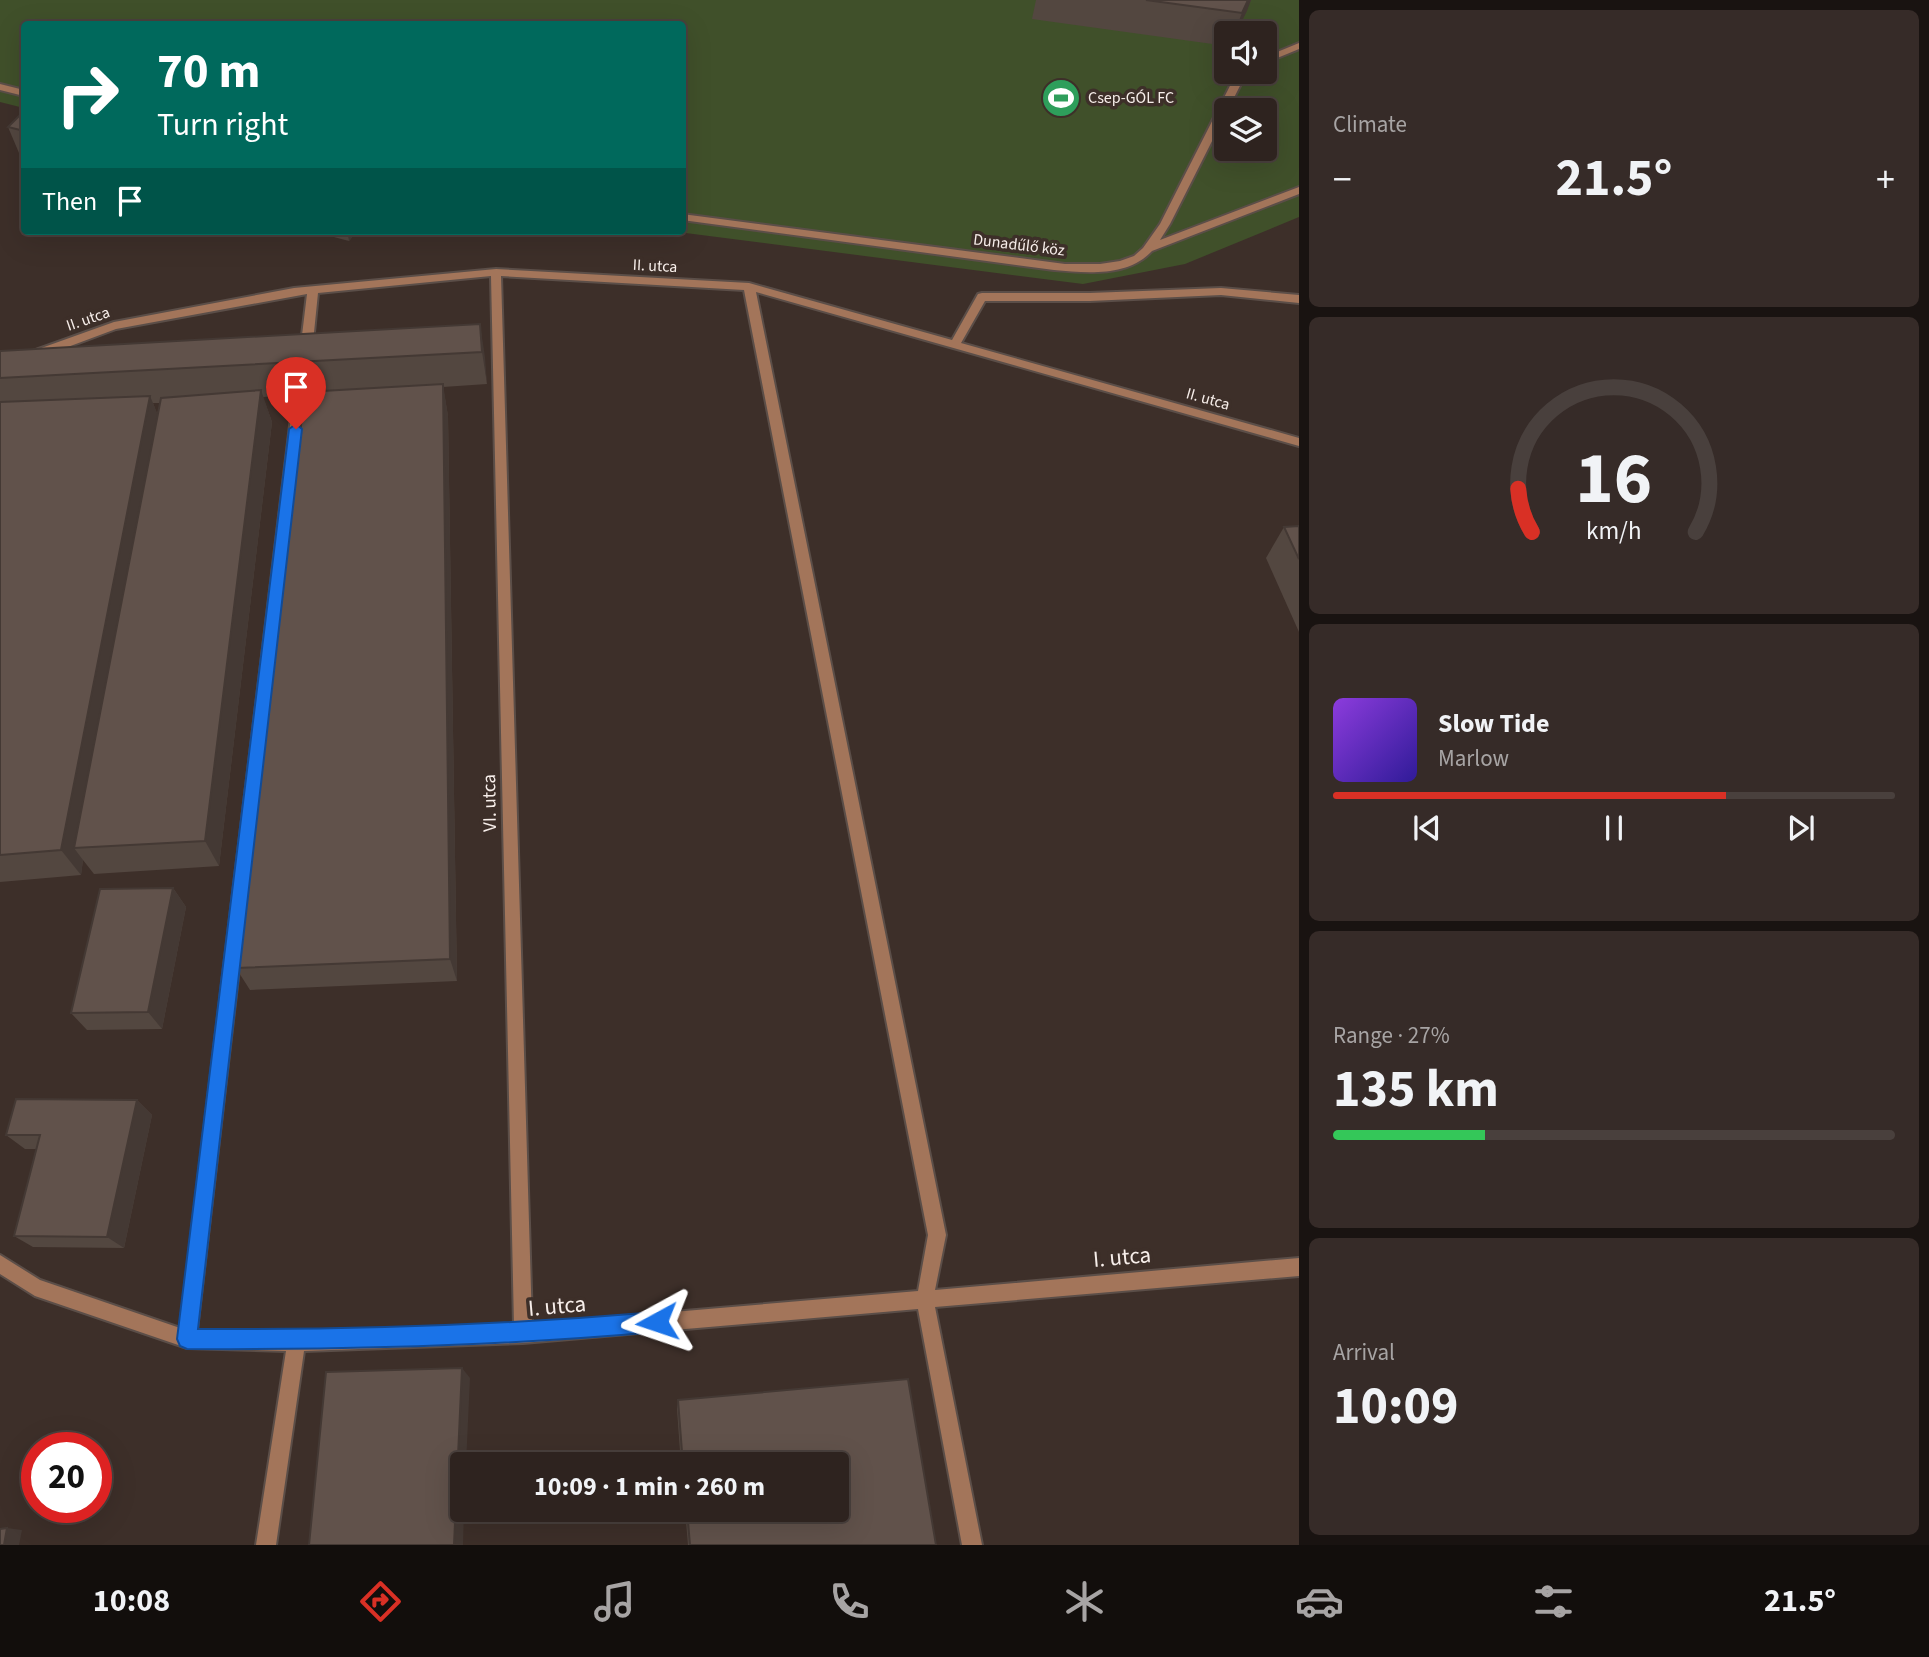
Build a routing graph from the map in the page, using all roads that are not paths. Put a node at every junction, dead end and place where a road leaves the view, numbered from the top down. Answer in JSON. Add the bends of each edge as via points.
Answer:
{"nodes":[{"id":1,"x":1299,"y":46,"type":"edge"},
{"id":2,"x":1277,"y":55,"type":"edge"},
{"id":3,"x":1236,"y":84,"type":"edge"},
{"id":4,"x":0,"y":87,"type":"edge"},
{"id":5,"x":21,"y":92,"type":"edge"},
{"id":6,"x":1299,"y":190,"type":"edge"},
{"id":7,"x":686,"y":218,"type":"edge"},
{"id":8,"x":1149,"y":248,"type":"junction"},
{"id":9,"x":496,"y":272,"type":"junction"},
{"id":10,"x":750,"y":287,"type":"junction"},
{"id":11,"x":313,"y":290,"type":"junction"},
{"id":12,"x":1299,"y":299,"type":"edge"},
{"id":13,"x":955,"y":344,"type":"junction"},
{"id":14,"x":25,"y":359,"type":"edge"},
{"id":15,"x":305,"y":363,"type":"edge"},
{"id":16,"x":299,"y":401,"type":"dead end"},
{"id":17,"x":1299,"y":442,"type":"edge"},
{"id":18,"x":0,"y":1264,"type":"edge"},
{"id":19,"x":1299,"y":1267,"type":"edge"},
{"id":20,"x":925,"y":1298,"type":"junction"},
{"id":21,"x":523,"y":1334,"type":"junction"},
{"id":22,"x":187,"y":1339,"type":"junction"},
{"id":23,"x":296,"y":1342,"type":"junction"},
{"id":24,"x":266,"y":1545,"type":"edge"},
{"id":25,"x":972,"y":1545,"type":"edge"}],
"edges":[{"from":1,"to":2,"type":"lane"},
{"from":3,"to":8,"type":"lane"},
{"from":4,"to":5,"type":"lane"},
{"from":6,"to":8,"type":"lane","name":"Dunadűlő köz"},
{"from":7,"to":8,"type":"lane","name":"Dunadűlő köz","via":[[1078,268],[1133,261]]},
{"from":9,"to":10,"type":"lane","name":"II. utca"},
{"from":9,"to":11,"type":"lane","name":"II. utca"},
{"from":9,"to":21,"type":"lane","name":"VI. utca"},
{"from":10,"to":13,"type":"lane","name":"II. utca"},
{"from":10,"to":20,"type":"lane","via":[[937,1235]]},
{"from":11,"to":14,"type":"lane","name":"II. utca","via":[[114,326]]},
{"from":11,"to":15,"type":"lane"},
{"from":12,"to":13,"type":"lane","via":[[1195,289],[1088,297],[982,297]]},
{"from":13,"to":17,"type":"lane","name":"II. utca"},
{"from":16,"to":22,"type":"lane"},
{"from":18,"to":22,"type":"lane","name":"I. utca","via":[[35,1287]]},
{"from":19,"to":20,"type":"lane","name":"I. utca"},
{"from":20,"to":21,"type":"lane","name":"I. utca"},
{"from":20,"to":25,"type":"lane"},
{"from":21,"to":23,"type":"lane","name":"I. utca"},
{"from":22,"to":23,"type":"lane","name":"I. utca"},
{"from":23,"to":24,"type":"lane"}]}
